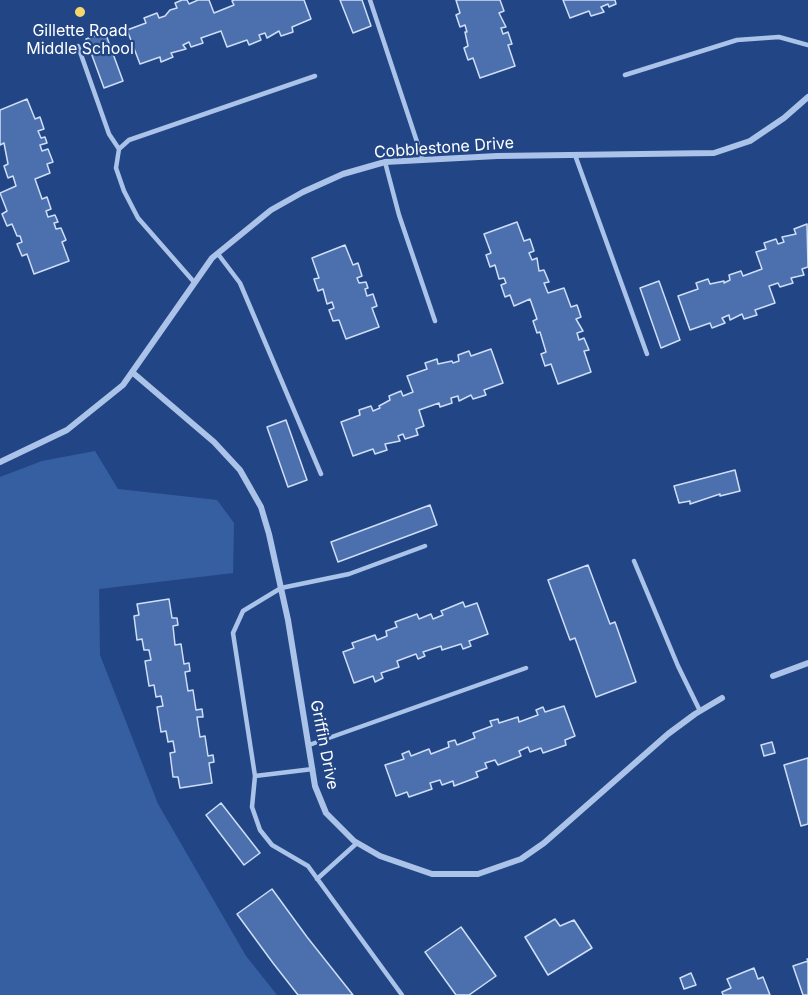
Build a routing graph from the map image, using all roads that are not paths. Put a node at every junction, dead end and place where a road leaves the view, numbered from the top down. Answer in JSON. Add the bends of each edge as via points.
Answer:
{"nodes":[{"id":1,"x":370,"y":0,"type":"edge"},
{"id":2,"x":808,"y":45,"type":"edge"},
{"id":3,"x":78,"y":46,"type":"dead end"},
{"id":4,"x":625,"y":75,"type":"dead end"},
{"id":5,"x":315,"y":76,"type":"dead end"},
{"id":6,"x":808,"y":97,"type":"edge"},
{"id":7,"x":119,"y":150,"type":"junction"},
{"id":8,"x":575,"y":155,"type":"junction"},
{"id":9,"x":423,"y":160,"type":"junction"},
{"id":10,"x":385,"y":162,"type":"junction"},
{"id":11,"x":218,"y":254,"type":"junction"},
{"id":12,"x":194,"y":282,"type":"junction"},
{"id":13,"x":435,"y":321,"type":"dead end"},
{"id":14,"x":647,"y":354,"type":"dead end"},
{"id":15,"x":132,"y":372,"type":"junction"},
{"id":16,"x":0,"y":462,"type":"edge"},
{"id":17,"x":321,"y":474,"type":"dead end"},
{"id":18,"x":425,"y":546,"type":"dead end"},
{"id":19,"x":634,"y":561,"type":"dead end"},
{"id":20,"x":281,"y":588,"type":"junction"},
{"id":21,"x":808,"y":663,"type":"edge"},
{"id":22,"x":526,"y":668,"type":"dead end"},
{"id":23,"x":773,"y":676,"type":"dead end"},
{"id":24,"x":722,"y":698,"type":"dead end"},
{"id":25,"x":700,"y":711,"type":"junction"},
{"id":26,"x":309,"y":745,"type":"junction"},
{"id":27,"x":313,"y":770,"type":"junction"},
{"id":28,"x":255,"y":776,"type":"junction"},
{"id":29,"x":357,"y":843,"type":"junction"},
{"id":30,"x":317,"y":879,"type":"junction"},
{"id":31,"x":402,"y":995,"type":"edge"}],
"edges":[{"from":1,"to":9,"type":"lane"},
{"from":2,"to":4,"type":"lane","via":[[779,36],[737,40]]},
{"from":3,"to":7,"type":"lane","via":[[109,134]]},
{"from":5,"to":7,"type":"lane","via":[[129,140]]},
{"from":6,"to":8,"type":"street","name":"Cobblestone Drive","via":[[750,141],[714,153]]},
{"from":7,"to":12,"type":"lane","via":[[116,168],[138,218]]},
{"from":8,"to":9,"type":"street","name":"Cobblestone Drive"},
{"from":8,"to":14,"type":"lane"},
{"from":9,"to":10,"type":"street","name":"Cobblestone Drive"},
{"from":10,"to":11,"type":"street","name":"Cobblestone Drive","via":[[303,192],[271,210]]},
{"from":10,"to":13,"type":"lane"},
{"from":11,"to":12,"type":"street","name":"Cobblestone Drive"},
{"from":11,"to":17,"type":"lane","via":[[240,283]]},
{"from":12,"to":15,"type":"street","name":"Cobblestone Drive"},
{"from":15,"to":16,"type":"street","name":"Cobblestone Drive","via":[[123,385],[67,430]]},
{"from":15,"to":20,"type":"street","name":"Griffin Drive","via":[[214,442],[240,470],[261,507]]},
{"from":18,"to":20,"type":"lane","via":[[349,574]]},
{"from":19,"to":25,"type":"lane"},
{"from":20,"to":26,"type":"street","name":"Griffin Drive"},
{"from":20,"to":28,"type":"lane","via":[[243,611],[233,633]]},
{"from":21,"to":23,"type":"street"},
{"from":22,"to":26,"type":"lane"},
{"from":24,"to":25,"type":"street","name":"Griffin Drive"},
{"from":25,"to":29,"type":"street","name":"Griffin Drive","via":[[521,860],[478,874],[432,874],[380,856]]},
{"from":26,"to":27,"type":"street","name":"Griffin Drive"},
{"from":27,"to":28,"type":"lane"},
{"from":27,"to":29,"type":"street","name":"Griffin Drive","via":[[326,813]]},
{"from":28,"to":30,"type":"lane","via":[[252,807],[260,830],[272,845],[308,866]]},
{"from":29,"to":30,"type":"lane"},
{"from":30,"to":31,"type":"lane"}]}
